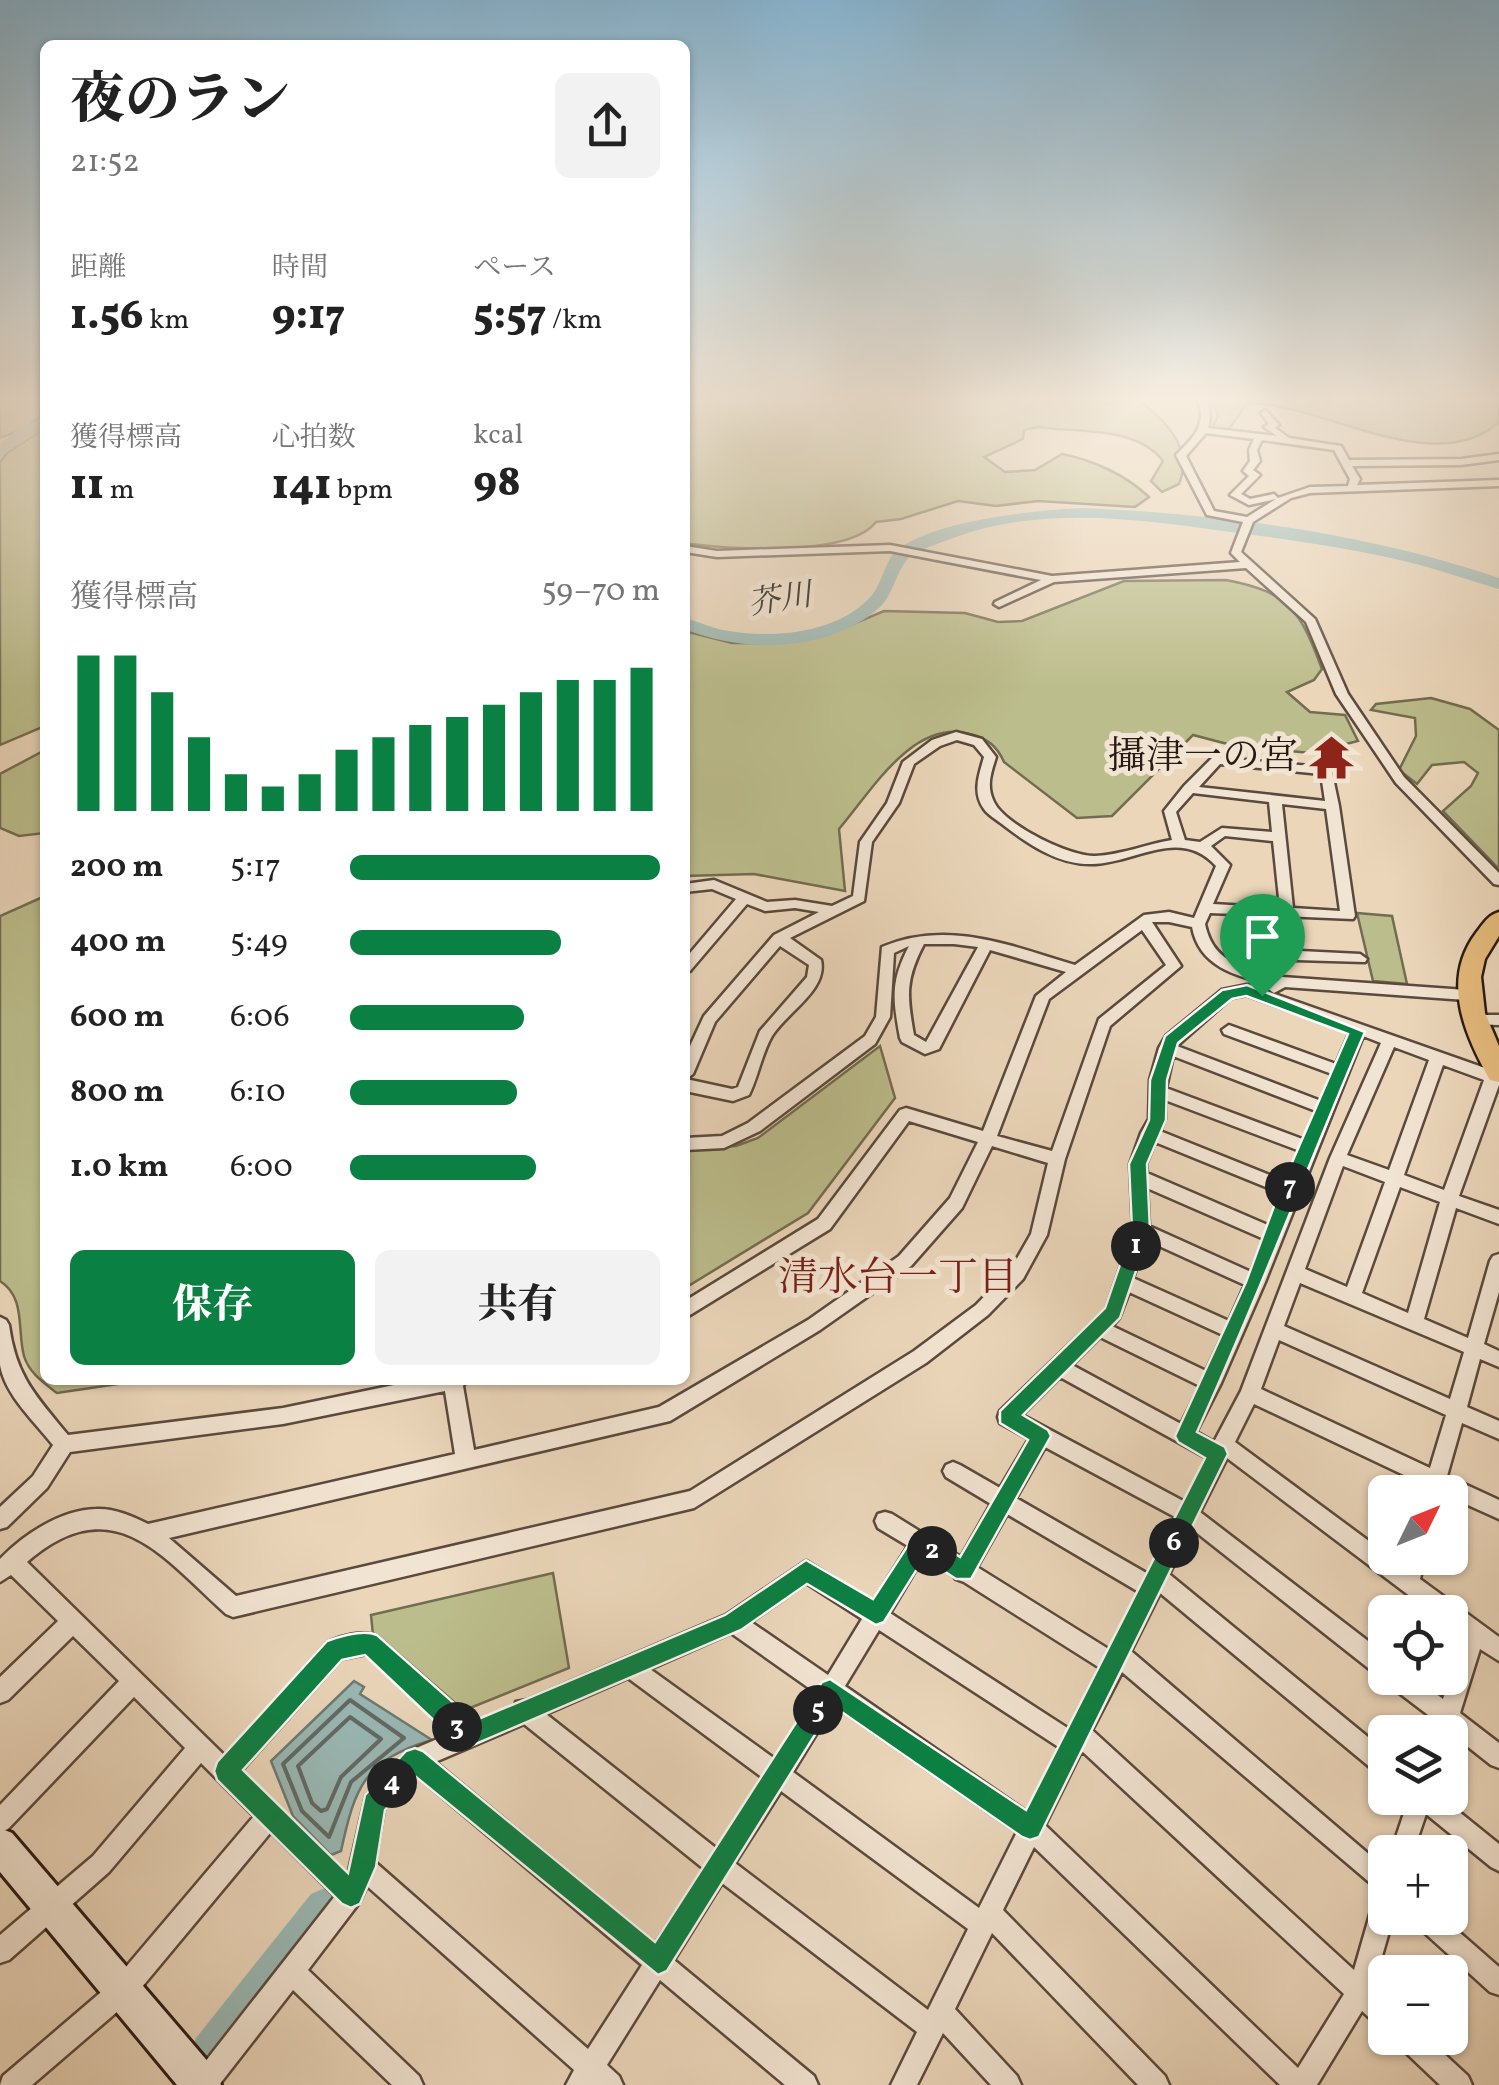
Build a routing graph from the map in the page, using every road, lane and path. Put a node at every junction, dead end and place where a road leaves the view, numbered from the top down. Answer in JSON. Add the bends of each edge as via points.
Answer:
{"nodes":[{"id":1,"x":1200,"y":493,"type":"edge"},
{"id":2,"x":1237,"y":493,"type":"edge"},
{"id":3,"x":1297,"y":493,"type":"edge"},
{"id":4,"x":1298,"y":493,"type":"edge"},
{"id":5,"x":1492,"y":493,"type":"edge"},
{"id":6,"x":1494,"y":495,"type":"dead end"},
{"id":7,"x":1248,"y":520,"type":"junction"},
{"id":8,"x":690,"y":549,"type":"edge"},
{"id":9,"x":1245,"y":565,"type":"junction"},
{"id":10,"x":1052,"y":579,"type":"junction"},
{"id":11,"x":999,"y":604,"type":"dead end"},
{"id":12,"x":1188,"y":789,"type":"junction"},
{"id":13,"x":1275,"y":800,"type":"junction"},
{"id":14,"x":1333,"y":806,"type":"junction"},
{"id":15,"x":1278,"y":837,"type":"junction"},
{"id":16,"x":1179,"y":841,"type":"junction"},
{"id":17,"x":1203,"y":846,"type":"junction"},
{"id":18,"x":1499,"y":881,"type":"edge"},
{"id":19,"x":690,"y":887,"type":"edge"},
{"id":20,"x":745,"y":898,"type":"junction"},
{"id":21,"x":836,"y":908,"type":"junction"},
{"id":22,"x":1205,"y":908,"type":"junction"},
{"id":23,"x":1287,"y":913,"type":"junction"},
{"id":24,"x":1143,"y":922,"type":"junction"},
{"id":25,"x":1198,"y":924,"type":"junction"},
{"id":26,"x":1498,"y":926,"type":"edge"},
{"id":27,"x":779,"y":938,"type":"junction"},
{"id":28,"x":919,"y":940,"type":"junction"},
{"id":29,"x":985,"y":946,"type":"junction"},
{"id":30,"x":1360,"y":960,"type":"dead end"},
{"id":31,"x":690,"y":962,"type":"edge"},
{"id":32,"x":1076,"y":970,"type":"junction"},
{"id":33,"x":1248,"y":975,"type":"junction"},
{"id":34,"x":1282,"y":982,"type":"junction"},
{"id":35,"x":1466,"y":995,"type":"junction"},
{"id":36,"x":1262,"y":996,"type":"junction"},
{"id":37,"x":1487,"y":1020,"type":"edge"},
{"id":38,"x":1229,"y":1030,"type":"dead end"},
{"id":39,"x":1357,"y":1032,"type":"junction"},
{"id":40,"x":1388,"y":1043,"type":"junction"},
{"id":41,"x":1168,"y":1048,"type":"junction"},
{"id":42,"x":1437,"y":1060,"type":"junction"},
{"id":43,"x":690,"y":1063,"type":"edge"},
{"id":44,"x":1340,"y":1071,"type":"junction"},
{"id":45,"x":1497,"y":1077,"type":"edge"},
{"id":46,"x":690,"y":1086,"type":"edge"},
{"id":47,"x":1160,"y":1092,"type":"junction"},
{"id":48,"x":1324,"y":1108,"type":"junction"},
{"id":49,"x":1150,"y":1133,"type":"junction"},
{"id":50,"x":988,"y":1139,"type":"junction"},
{"id":51,"x":690,"y":1144,"type":"edge"},
{"id":52,"x":1307,"y":1147,"type":"junction"},
{"id":53,"x":1338,"y":1158,"type":"junction"},
{"id":54,"x":1057,"y":1159,"type":"junction"},
{"id":55,"x":1139,"y":1177,"type":"junction"},
{"id":56,"x":1397,"y":1179,"type":"junction"},
{"id":57,"x":1289,"y":1190,"type":"junction"},
{"id":58,"x":1450,"y":1198,"type":"junction"},
{"id":59,"x":1499,"y":1217,"type":"edge"},
{"id":60,"x":1141,"y":1230,"type":"junction"},
{"id":61,"x":1273,"y":1235,"type":"junction"},
{"id":62,"x":1499,"y":1262,"type":"edge"},
{"id":63,"x":1295,"y":1273,"type":"junction"},
{"id":64,"x":1124,"y":1282,"type":"junction"},
{"id":65,"x":1256,"y":1282,"type":"junction"},
{"id":66,"x":1352,"y":1297,"type":"junction"},
{"id":67,"x":690,"y":1307,"type":"edge"},
{"id":68,"x":1414,"y":1324,"type":"junction"},
{"id":69,"x":0,"y":1325,"type":"edge"},
{"id":70,"x":1097,"y":1327,"type":"junction"},
{"id":71,"x":1273,"y":1329,"type":"junction"},
{"id":72,"x":1233,"y":1332,"type":"junction"},
{"id":73,"x":1474,"y":1350,"type":"junction"},
{"id":74,"x":1499,"y":1360,"type":"edge"},
{"id":75,"x":1058,"y":1366,"type":"junction"},
{"id":76,"x":1212,"y":1383,"type":"junction"},
{"id":77,"x":436,"y":1385,"type":"edge"},
{"id":78,"x":456,"y":1385,"type":"edge"},
{"id":79,"x":1250,"y":1392,"type":"junction"},
{"id":80,"x":1457,"y":1411,"type":"junction"},
{"id":81,"x":1499,"y":1430,"type":"edge"},
{"id":82,"x":1041,"y":1436,"type":"junction"},
{"id":83,"x":1185,"y":1436,"type":"junction"},
{"id":84,"x":64,"y":1444,"type":"junction"},
{"id":85,"x":1221,"y":1449,"type":"junction"},
{"id":86,"x":466,"y":1461,"type":"junction"},
{"id":87,"x":953,"y":1471,"type":"dead end"},
{"id":88,"x":1413,"y":1475,"type":"edge"},
{"id":89,"x":1438,"y":1475,"type":"edge"},
{"id":90,"x":1468,"y":1498,"type":"edge"},
{"id":91,"x":1004,"y":1503,"type":"junction"},
{"id":92,"x":1499,"y":1510,"type":"edge"},
{"id":93,"x":1188,"y":1514,"type":"junction"},
{"id":94,"x":0,"y":1520,"type":"edge"},
{"id":95,"x":885,"y":1521,"type":"dead end"},
{"id":96,"x":150,"y":1534,"type":"junction"},
{"id":97,"x":921,"y":1543,"type":"junction"},
{"id":98,"x":5,"y":1567,"type":"edge"},
{"id":99,"x":964,"y":1572,"type":"junction"},
{"id":100,"x":1411,"y":1575,"type":"edge"},
{"id":101,"x":1154,"y":1582,"type":"junction"},
{"id":102,"x":1408,"y":1584,"type":"junction"},
{"id":103,"x":1424,"y":1595,"type":"edge"},
{"id":104,"x":876,"y":1614,"type":"junction"},
{"id":105,"x":733,"y":1622,"type":"junction"},
{"id":106,"x":71,"y":1623,"type":"junction"},
{"id":107,"x":1468,"y":1628,"type":"edge"},
{"id":108,"x":1475,"y":1633,"type":"junction"},
{"id":109,"x":1499,"y":1650,"type":"edge"},
{"id":110,"x":1368,"y":1654,"type":"edge"},
{"id":111,"x":1117,"y":1660,"type":"junction"},
{"id":112,"x":629,"y":1666,"type":"junction"},
{"id":113,"x":132,"y":1683,"type":"junction"},
{"id":114,"x":830,"y":1690,"type":"junction"},
{"id":115,"x":0,"y":1692,"type":"edge"},
{"id":116,"x":1416,"y":1695,"type":"edge"},
{"id":117,"x":524,"y":1710,"type":"junction"},
{"id":118,"x":1437,"y":1715,"type":"edge"},
{"id":119,"x":1449,"y":1715,"type":"edge"},
{"id":120,"x":464,"y":1737,"type":"junction"},
{"id":121,"x":1468,"y":1738,"type":"edge"},
{"id":122,"x":1078,"y":1740,"type":"junction"},
{"id":123,"x":201,"y":1746,"type":"junction"},
{"id":124,"x":1368,"y":1752,"type":"edge"},
{"id":125,"x":1499,"y":1757,"type":"edge"},
{"id":126,"x":415,"y":1760,"type":"junction"},
{"id":127,"x":226,"y":1771,"type":"junction"},
{"id":128,"x":778,"y":1775,"type":"junction"},
{"id":129,"x":270,"y":1815,"type":"junction"},
{"id":130,"x":1443,"y":1815,"type":"edge"},
{"id":131,"x":0,"y":1821,"type":"edge"},
{"id":132,"x":1030,"y":1828,"type":"junction"},
{"id":133,"x":0,"y":1845,"type":"edge"},
{"id":134,"x":1499,"y":1859,"type":"edge"},
{"id":135,"x":719,"y":1866,"type":"junction"},
{"id":136,"x":363,"y":1867,"type":"junction"},
{"id":137,"x":1368,"y":1869,"type":"edge"},
{"id":138,"x":351,"y":1895,"type":"junction"},
{"id":139,"x":54,"y":1906,"type":"junction"},
{"id":140,"x":986,"y":1919,"type":"junction"},
{"id":141,"x":1376,"y":1935,"type":"edge"},
{"id":142,"x":1444,"y":1935,"type":"edge"},
{"id":143,"x":0,"y":1951,"type":"edge"},
{"id":144,"x":658,"y":1962,"type":"junction"},
{"id":145,"x":293,"y":1973,"type":"junction"},
{"id":146,"x":1499,"y":1982,"type":"edge"},
{"id":147,"x":123,"y":1990,"type":"junction"},
{"id":148,"x":1360,"y":1991,"type":"junction"},
{"id":149,"x":1368,"y":1999,"type":"edge"},
{"id":150,"x":936,"y":2020,"type":"junction"},
{"id":151,"x":1427,"y":2055,"type":"edge"},
{"id":152,"x":584,"y":2076,"type":"edge"},
{"id":153,"x":12,"y":2085,"type":"edge"},
{"id":154,"x":202,"y":2085,"type":"edge"},
{"id":155,"x":410,"y":2085,"type":"edge"},
{"id":156,"x":610,"y":2085,"type":"edge"},
{"id":157,"x":805,"y":2085,"type":"edge"},
{"id":158,"x":904,"y":2085,"type":"edge"},
{"id":159,"x":1008,"y":2085,"type":"edge"},
{"id":160,"x":1156,"y":2085,"type":"edge"},
{"id":161,"x":1300,"y":2085,"type":"edge"},
{"id":162,"x":1460,"y":2085,"type":"edge"}],
"edges":[{"from":1,"to":7,"type":"street","via":[[1210,512]]},
{"from":2,"to":3,"type":"street","via":[[1256,502]]},
{"from":4,"to":7,"type":"street"},
{"from":5,"to":6,"type":"street"},
{"from":7,"to":9,"type":"street","via":[[1236,552]]},
{"from":8,"to":10,"type":"street","via":[[717,554],[896,548]]},
{"from":9,"to":10,"type":"street"},
{"from":9,"to":18,"type":"street","via":[[1310,621],[1342,694],[1400,780]]},
{"from":10,"to":11,"type":"street"},
{"from":12,"to":13,"type":"street"},
{"from":12,"to":14,"type":"street","via":[[1217,760],[1327,771]]},
{"from":12,"to":16,"type":"street","via":[[1170,811]]},
{"from":13,"to":14,"type":"street"},
{"from":13,"to":15,"type":"street"},
{"from":14,"to":23,"type":"street","via":[[1348,916]]},
{"from":15,"to":17,"type":"street","via":[[1229,832]]},
{"from":15,"to":23,"type":"street"},
{"from":16,"to":17,"type":"street"},
{"from":16,"to":21,"type":"street","via":[[1106,861],[1062,854],[989,807],[982,784],[990,757],[978,742],[956,736],[910,762],[894,803],[866,842],[859,898]]},
{"from":17,"to":22,"type":"street","via":[[1223,865]]},
{"from":19,"to":20,"type":"street","via":[[714,884]]},
{"from":20,"to":21,"type":"street","via":[[765,907]]},
{"from":20,"to":31,"type":"street"},
{"from":21,"to":27,"type":"street"},
{"from":22,"to":23,"type":"street"},
{"from":22,"to":25,"type":"street"},
{"from":24,"to":25,"type":"street","via":[[1168,916]]},
{"from":24,"to":32,"type":"street"},
{"from":24,"to":54,"type":"street","via":[[1174,966],[1104,1022]]},
{"from":25,"to":33,"type":"street","via":[[1215,959]]},
{"from":26,"to":35,"type":"main road","via":[[1478,942]]},
{"from":27,"to":43,"type":"street","via":[[710,1020]]},
{"from":27,"to":46,"type":"street","via":[[816,963],[814,978],[765,1035],[744,1091]]},
{"from":28,"to":29,"type":"street","via":[[948,936]]},
{"from":28,"to":29,"type":"street","via":[[899,977],[898,1010],[906,1038],[924,1049],[934,1045]]},
{"from":28,"to":51,"type":"street","via":[[887,950],[883,1017],[870,1040],[754,1126],[724,1142]]},
{"from":29,"to":32,"type":"street"},
{"from":30,"to":33,"type":"street","via":[[1262,954],[1253,956]]},
{"from":32,"to":50,"type":"street","via":[[1037,1006]]},
{"from":33,"to":34,"type":"street"},
{"from":34,"to":35,"type":"street"},
{"from":34,"to":36,"type":"street"},
{"from":35,"to":37,"type":"main road"},
{"from":36,"to":39,"type":"street"},
{"from":36,"to":41,"type":"street","via":[[1247,990],[1228,994]]},
{"from":37,"to":45,"type":"main road"},
{"from":38,"to":44,"type":"street"},
{"from":39,"to":40,"type":"street"},
{"from":39,"to":44,"type":"street"},
{"from":40,"to":42,"type":"street"},
{"from":40,"to":53,"type":"street"},
{"from":41,"to":47,"type":"street"},
{"from":41,"to":48,"type":"street"},
{"from":42,"to":45,"type":"street"},
{"from":42,"to":56,"type":"street"},
{"from":44,"to":48,"type":"street"},
{"from":45,"to":58,"type":"street"},
{"from":47,"to":49,"type":"street"},
{"from":47,"to":52,"type":"street"},
{"from":48,"to":52,"type":"street"},
{"from":49,"to":55,"type":"street"},
{"from":49,"to":57,"type":"street"},
{"from":50,"to":54,"type":"street"},
{"from":50,"to":67,"type":"street","via":[[906,1114],[824,1224]]},
{"from":50,"to":86,"type":"street","via":[[935,1231],[873,1287],[814,1325],[663,1415]]},
{"from":52,"to":57,"type":"street"},
{"from":53,"to":56,"type":"street"},
{"from":53,"to":63,"type":"street"},
{"from":54,"to":96,"type":"street","via":[[1039,1235],[1017,1274],[982,1310],[920,1357],[694,1499],[234,1607]]},
{"from":55,"to":60,"type":"street"},
{"from":55,"to":61,"type":"street"},
{"from":56,"to":58,"type":"street"},
{"from":56,"to":66,"type":"street"},
{"from":57,"to":61,"type":"street"},
{"from":58,"to":59,"type":"street"},
{"from":58,"to":68,"type":"street"},
{"from":60,"to":64,"type":"street"},
{"from":60,"to":65,"type":"street"},
{"from":61,"to":65,"type":"street"},
{"from":62,"to":73,"type":"street"},
{"from":63,"to":66,"type":"street"},
{"from":63,"to":71,"type":"street"},
{"from":64,"to":70,"type":"street","via":[[1113,1312]]},
{"from":64,"to":72,"type":"street"},
{"from":65,"to":72,"type":"street"},
{"from":66,"to":68,"type":"street"},
{"from":68,"to":73,"type":"street"},
{"from":69,"to":84,"type":"street","via":[[3,1361],[16,1386]]},
{"from":70,"to":75,"type":"street"},
{"from":70,"to":76,"type":"street"},
{"from":71,"to":79,"type":"street"},
{"from":71,"to":80,"type":"street"},
{"from":72,"to":76,"type":"street"},
{"from":73,"to":74,"type":"street"},
{"from":73,"to":80,"type":"street"},
{"from":75,"to":82,"type":"street","via":[[1007,1417]]},
{"from":75,"to":83,"type":"street"},
{"from":76,"to":83,"type":"street"},
{"from":77,"to":84,"type":"street","via":[[283,1416]]},
{"from":78,"to":86,"type":"street"},
{"from":79,"to":85,"type":"street"},
{"from":79,"to":88,"type":"street"},
{"from":80,"to":81,"type":"street"},
{"from":80,"to":89,"type":"street"},
{"from":82,"to":91,"type":"street"},
{"from":82,"to":93,"type":"street"},
{"from":83,"to":85,"type":"street"},
{"from":84,"to":94,"type":"street","via":[[40,1482]]},
{"from":85,"to":93,"type":"street"},
{"from":85,"to":102,"type":"street"},
{"from":86,"to":96,"type":"street"},
{"from":87,"to":91,"type":"street"},
{"from":90,"to":92,"type":"street"},
{"from":91,"to":99,"type":"street"},
{"from":91,"to":101,"type":"street"},
{"from":93,"to":101,"type":"street"},
{"from":93,"to":110,"type":"street"},
{"from":95,"to":97,"type":"street"},
{"from":96,"to":98,"type":"street","via":[[130,1522],[91,1519],[63,1527]]},
{"from":97,"to":99,"type":"street"},
{"from":97,"to":104,"type":"street"},
{"from":98,"to":106,"type":"street"},
{"from":99,"to":111,"type":"street"},
{"from":100,"to":102,"type":"street"},
{"from":101,"to":111,"type":"street"},
{"from":101,"to":124,"type":"street"},
{"from":102,"to":103,"type":"street"},
{"from":104,"to":105,"type":"street","via":[[806,1571]]},
{"from":104,"to":114,"type":"street"},
{"from":104,"to":122,"type":"street"},
{"from":105,"to":112,"type":"street"},
{"from":105,"to":114,"type":"street"},
{"from":106,"to":113,"type":"street"},
{"from":106,"to":115,"type":"street"},
{"from":107,"to":108,"type":"street"},
{"from":108,"to":109,"type":"street"},
{"from":108,"to":119,"type":"street"},
{"from":111,"to":122,"type":"street"},
{"from":111,"to":137,"type":"street"},
{"from":112,"to":117,"type":"street"},
{"from":112,"to":128,"type":"street"},
{"from":113,"to":123,"type":"street"},
{"from":113,"to":131,"type":"street"},
{"from":114,"to":128,"type":"street"},
{"from":114,"to":132,"type":"street"},
{"from":116,"to":118,"type":"street"},
{"from":117,"to":120,"type":"street"},
{"from":117,"to":135,"type":"street"},
{"from":120,"to":126,"type":"street"},
{"from":120,"to":127,"type":"street","via":[[446,1712],[369,1643],[336,1650]]},
{"from":121,"to":125,"type":"street"},
{"from":122,"to":132,"type":"street"},
{"from":122,"to":148,"type":"street"},
{"from":123,"to":127,"type":"street"},
{"from":123,"to":139,"type":"street","via":[[101,1864]]},
{"from":126,"to":136,"type":"street","via":[[374,1804]]},
{"from":126,"to":144,"type":"street"},
{"from":127,"to":129,"type":"street"},
{"from":128,"to":135,"type":"street"},
{"from":128,"to":140,"type":"street"},
{"from":129,"to":138,"type":"street"},
{"from":129,"to":147,"type":"street"},
{"from":130,"to":134,"type":"street"},
{"from":132,"to":140,"type":"street"},
{"from":132,"to":161,"type":"street"},
{"from":133,"to":139,"type":"street"},
{"from":135,"to":144,"type":"street"},
{"from":135,"to":150,"type":"street"},
{"from":136,"to":138,"type":"street"},
{"from":136,"to":152,"type":"street"},
{"from":138,"to":145,"type":"street"},
{"from":139,"to":143,"type":"street"},
{"from":139,"to":147,"type":"street"},
{"from":140,"to":150,"type":"street"},
{"from":140,"to":160,"type":"street"},
{"from":141,"to":148,"type":"street"},
{"from":142,"to":146,"type":"street"},
{"from":144,"to":152,"type":"street"},
{"from":144,"to":157,"type":"street"},
{"from":145,"to":154,"type":"street"},
{"from":145,"to":155,"type":"street"},
{"from":147,"to":153,"type":"street"},
{"from":147,"to":154,"type":"street"},
{"from":148,"to":149,"type":"street"},
{"from":148,"to":161,"type":"street"},
{"from":150,"to":158,"type":"street"},
{"from":150,"to":159,"type":"street"},
{"from":151,"to":162,"type":"street"},
{"from":152,"to":156,"type":"street"}]}
